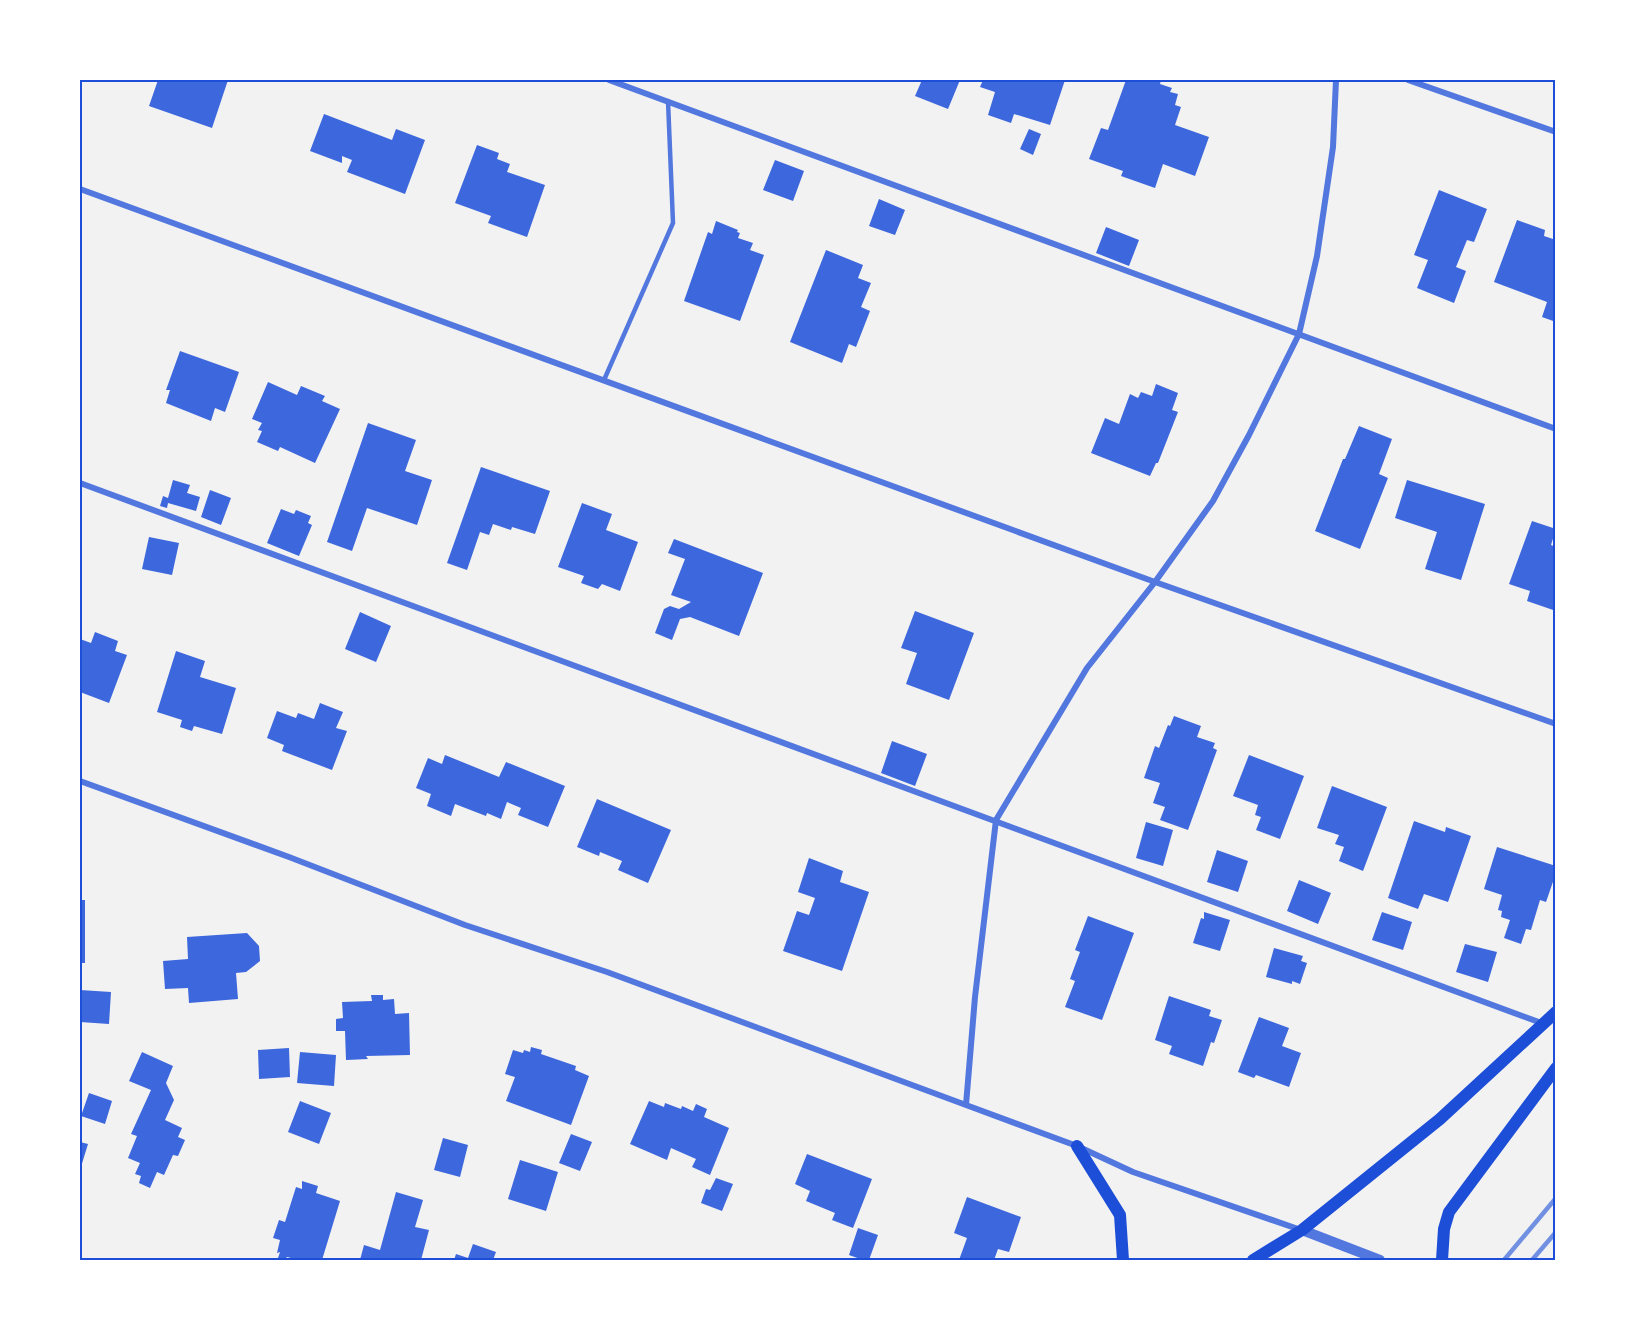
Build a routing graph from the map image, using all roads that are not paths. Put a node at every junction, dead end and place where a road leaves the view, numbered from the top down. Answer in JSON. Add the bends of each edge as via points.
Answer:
{"nodes":[{"id":1,"x":609,"y":80,"type":"edge"},
{"id":2,"x":1336,"y":80,"type":"edge"},
{"id":3,"x":1408,"y":80,"type":"edge"},
{"id":4,"x":668,"y":101,"type":"junction"},
{"id":5,"x":1556,"y":132,"type":"edge"},
{"id":6,"x":80,"y":189,"type":"edge"},
{"id":7,"x":1299,"y":334,"type":"junction"},
{"id":8,"x":604,"y":380,"type":"junction"},
{"id":9,"x":1556,"y":429,"type":"edge"},
{"id":10,"x":80,"y":483,"type":"edge"},
{"id":11,"x":1155,"y":582,"type":"junction"},
{"id":12,"x":1556,"y":724,"type":"edge"},
{"id":13,"x":80,"y":781,"type":"edge"},
{"id":14,"x":996,"y":820,"type":"junction"},
{"id":15,"x":1556,"y":1012,"type":"edge"},
{"id":16,"x":1544,"y":1024,"type":"junction"},
{"id":17,"x":1556,"y":1068,"type":"edge"},
{"id":18,"x":966,"y":1105,"type":"junction"},
{"id":19,"x":1077,"y":1146,"type":"junction"},
{"id":20,"x":1302,"y":1230,"type":"junction"},
{"id":21,"x":1123,"y":1260,"type":"edge"},
{"id":22,"x":1253,"y":1260,"type":"edge"},
{"id":23,"x":1380,"y":1260,"type":"edge"},
{"id":24,"x":1442,"y":1260,"type":"edge"}],
"edges":[{"from":1,"to":4,"type":"street"},
{"from":2,"to":7,"type":"street","via":[[1333,147],[1317,256]]},
{"from":3,"to":5,"type":"street"},
{"from":4,"to":7,"type":"street"},
{"from":4,"to":8,"type":"lane","via":[[673,223]]},
{"from":6,"to":8,"type":"street"},
{"from":7,"to":9,"type":"street"},
{"from":7,"to":11,"type":"street","via":[[1213,501]]},
{"from":8,"to":11,"type":"street"},
{"from":10,"to":14,"type":"street"},
{"from":11,"to":12,"type":"street"},
{"from":11,"to":14,"type":"street","via":[[1087,668]]},
{"from":13,"to":18,"type":"street","via":[[465,926],[607,972]]},
{"from":14,"to":16,"type":"street"},
{"from":14,"to":18,"type":"street"},
{"from":15,"to":16,"type":"main road"},
{"from":16,"to":20,"type":"main road","via":[[1440,1119]]},
{"from":17,"to":24,"type":"main road","via":[[1449,1212]]},
{"from":18,"to":19,"type":"street"},
{"from":19,"to":20,"type":"street","via":[[1133,1172]]},
{"from":19,"to":21,"type":"main road","via":[[1120,1215]]},
{"from":20,"to":22,"type":"main road"},
{"from":20,"to":23,"type":"street"}]}
